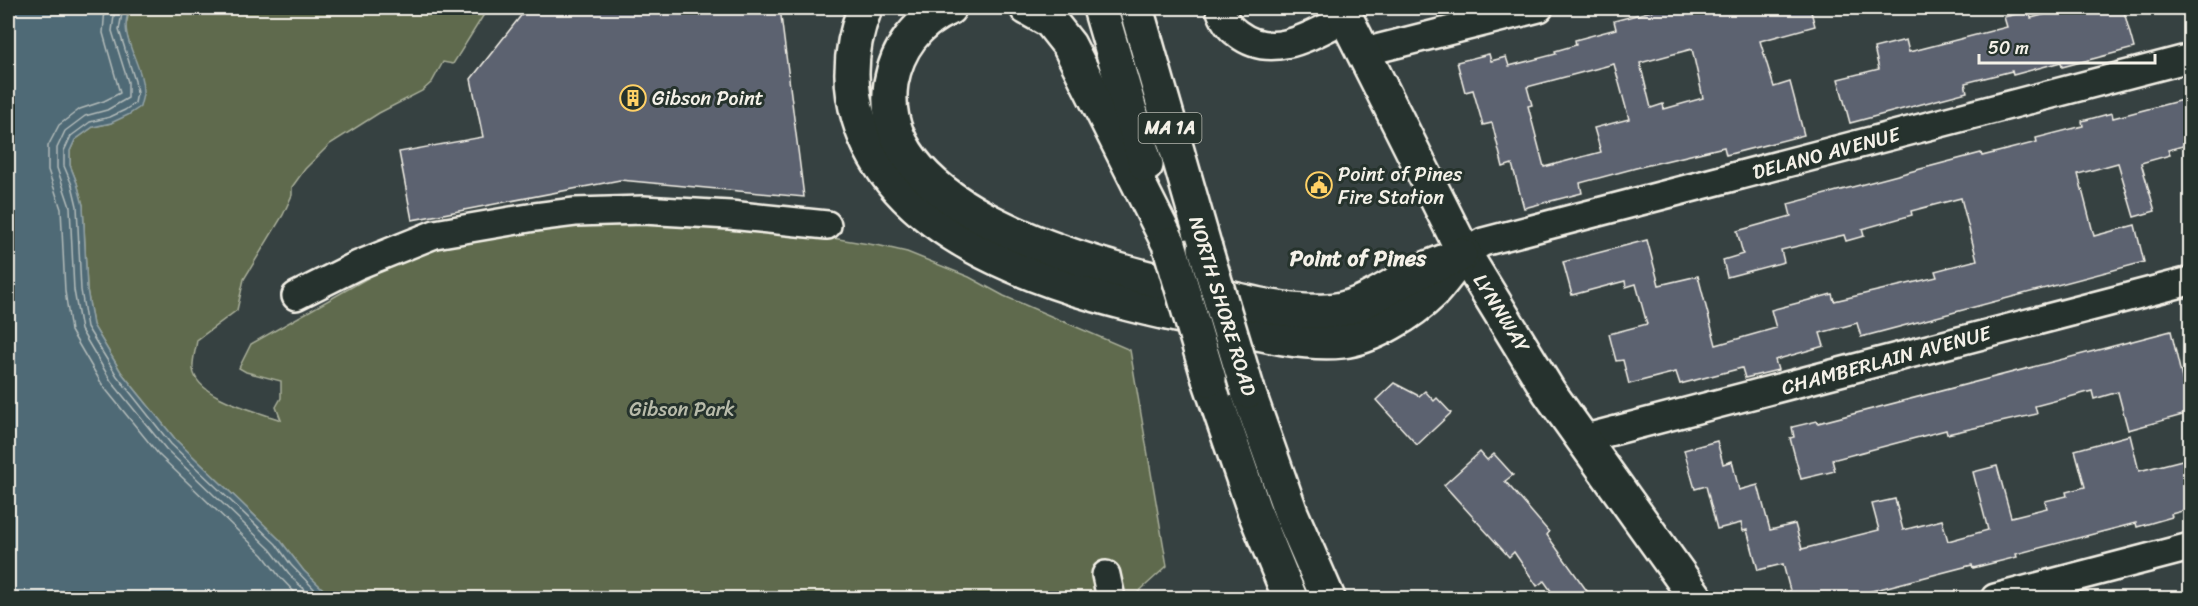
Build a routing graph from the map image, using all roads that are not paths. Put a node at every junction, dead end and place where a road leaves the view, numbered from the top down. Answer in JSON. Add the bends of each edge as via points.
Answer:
{"nodes":[{"id":1,"x":865,"y":8,"type":"edge"},
{"id":2,"x":949,"y":8,"type":"edge"},
{"id":3,"x":1027,"y":8,"type":"edge"},
{"id":4,"x":1100,"y":8,"type":"edge"},
{"id":5,"x":1136,"y":8,"type":"edge"},
{"id":6,"x":1220,"y":8,"type":"edge"},
{"id":7,"x":1539,"y":8,"type":"edge"},
{"id":8,"x":1344,"y":13,"type":"edge"},
{"id":9,"x":1364,"y":52,"type":"junction"},
{"id":10,"x":2190,"y":58,"type":"edge"},
{"id":11,"x":827,"y":225,"type":"dead end"},
{"id":12,"x":1169,"y":244,"type":"junction"},
{"id":13,"x":1464,"y":253,"type":"junction"},
{"id":14,"x":2190,"y":281,"type":"edge"},
{"id":15,"x":296,"y":296,"type":"dead end"},
{"id":16,"x":1582,"y":439,"type":"junction"},
{"id":17,"x":2190,"y":547,"type":"edge"},
{"id":18,"x":1290,"y":598,"type":"edge"},
{"id":19,"x":1328,"y":598,"type":"edge"},
{"id":20,"x":1696,"y":598,"type":"edge"},
{"id":21,"x":1995,"y":598,"type":"edge"}],
"edges":[{"from":1,"to":13,"type":"main road","via":[[854,48],[852,84],[858,119],[871,151],[898,188],[934,222],[968,244],[1016,266],[1147,309],[1275,336],[1342,341],[1383,327],[1408,311],[1431,293]]},
{"from":2,"to":13,"type":"main road","via":[[920,27],[900,53],[891,86],[892,118],[899,139],[924,173],[952,199],[990,223],[1126,273],[1224,297],[1311,311],[1337,311],[1361,303]]},
{"from":3,"to":12,"type":"main road","via":[[1050,21],[1069,45]]},
{"from":4,"to":12,"type":"main road","name":"NORTH SHORE ROAD","number":"MA 1A"},
{"from":5,"to":19,"type":"main road","name":"NORTH SHORE ROAD","number":"MA 1A","bridge":true,"via":[[1248,391],[1291,513]]},
{"from":6,"to":8,"type":"street","via":[[1234,32],[1264,46],[1292,43]]},
{"from":7,"to":9,"type":"street"},
{"from":8,"to":9,"type":"main road","name":"LYNNWAY"},
{"from":9,"to":13,"type":"main road","name":"LYNNWAY"},
{"from":10,"to":13,"type":"street","name":"DELANO AVENUE","via":[[1483,242]]},
{"from":11,"to":15,"type":"street","via":[[643,210],[535,217],[435,234],[357,265]]},
{"from":12,"to":18,"type":"main road","name":"NORTH SHORE ROAD","number":"MA 1A","bridge":true,"via":[[1209,379],[1254,510]]},
{"from":13,"to":16,"type":"main road","name":"LYNNWAY"},
{"from":14,"to":16,"type":"street","name":"CHAMBERLAIN AVENUE"},
{"from":16,"to":20,"type":"main road","name":"LYNNWAY"},
{"from":17,"to":21,"type":"street"}]}
